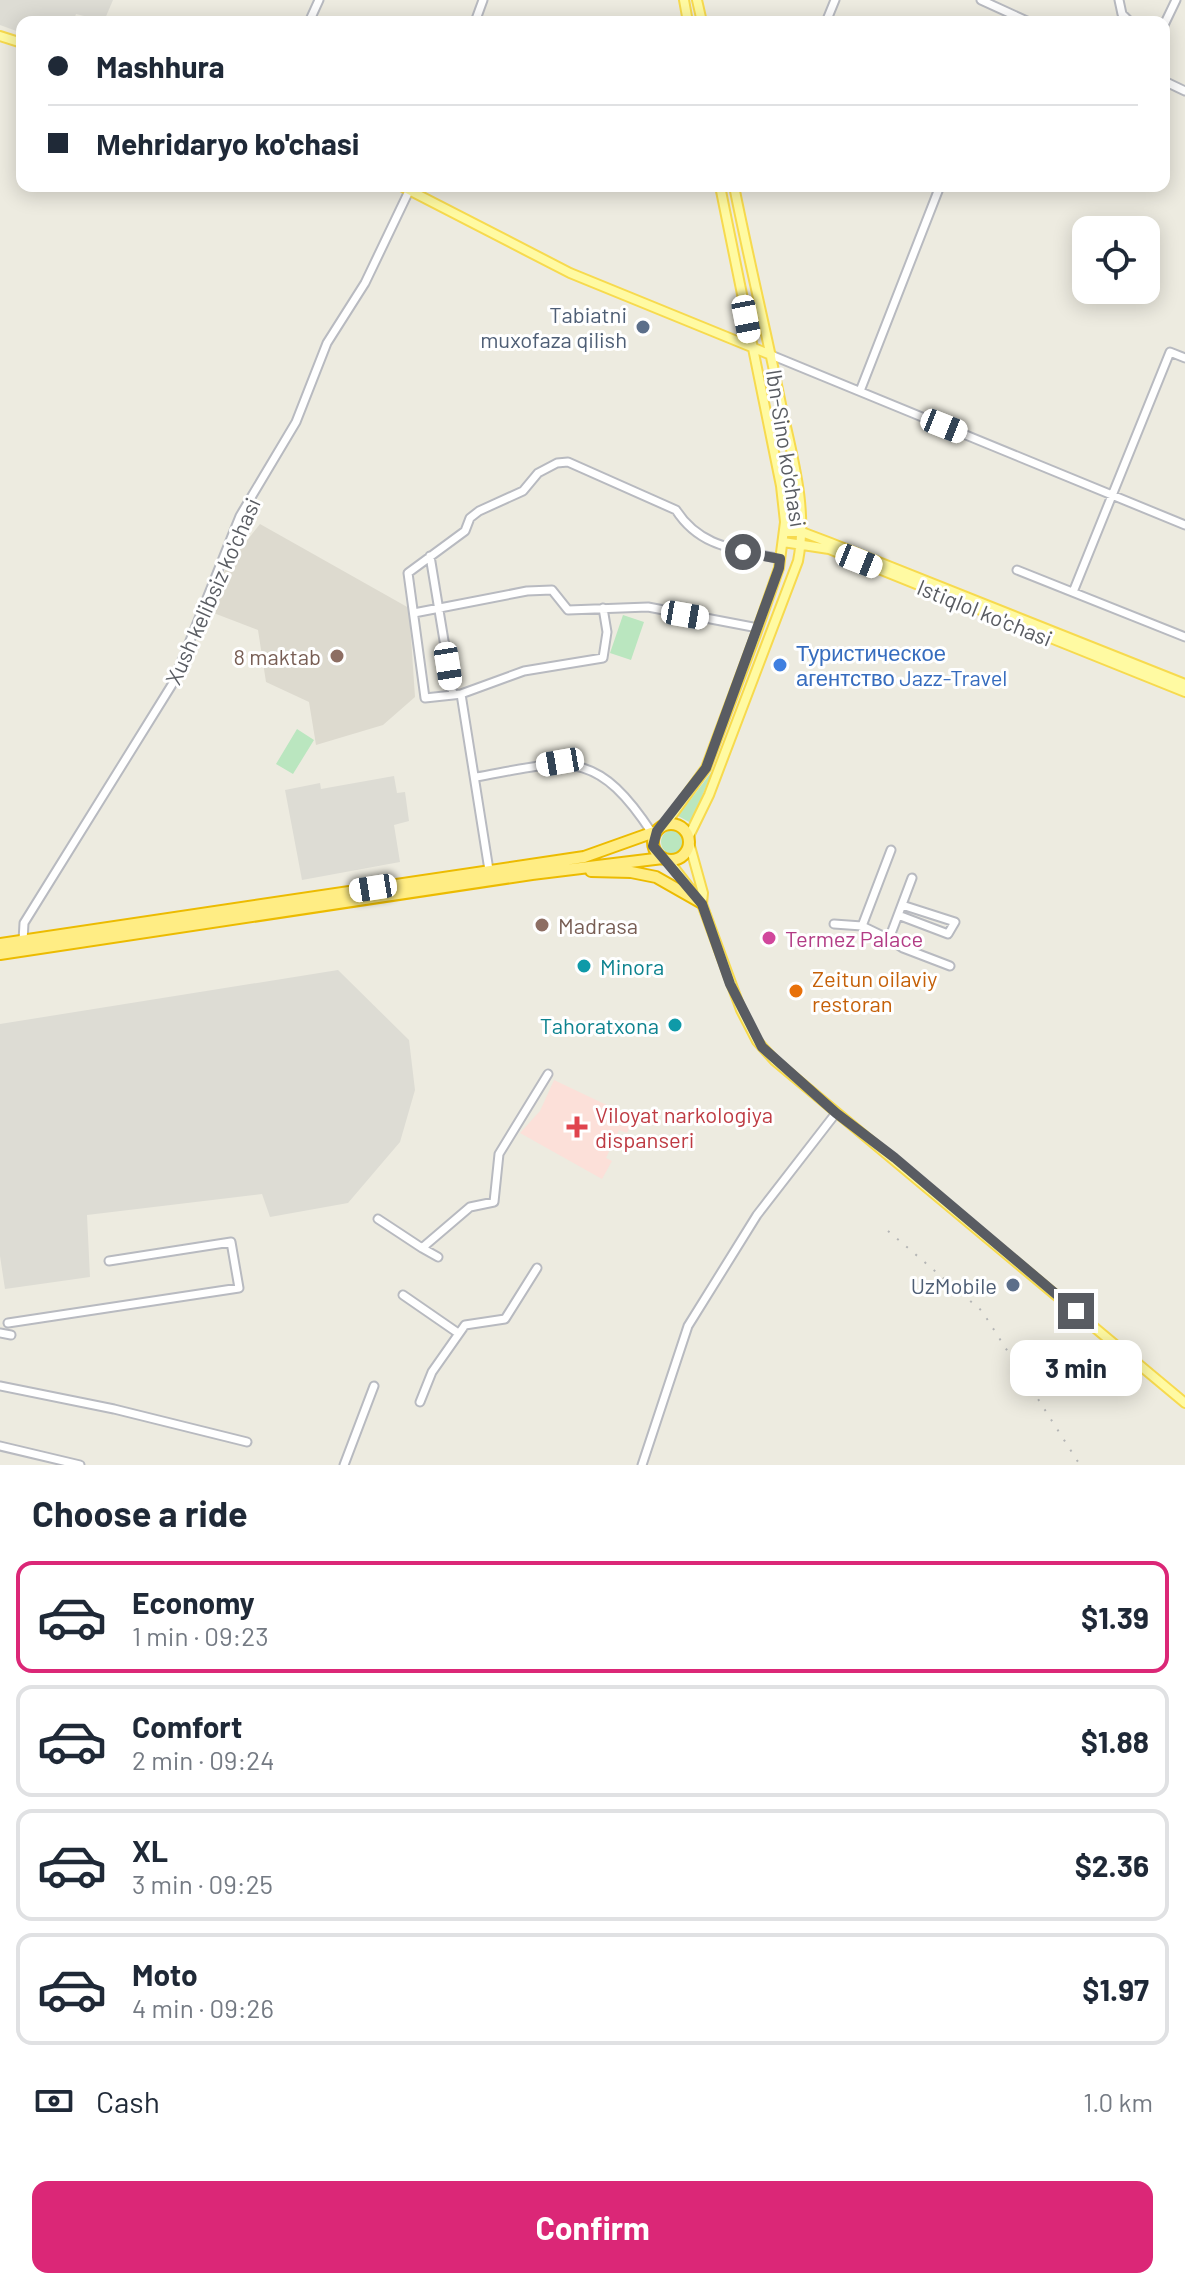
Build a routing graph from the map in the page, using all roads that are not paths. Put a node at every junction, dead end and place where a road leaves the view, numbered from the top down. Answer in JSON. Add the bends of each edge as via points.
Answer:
{"nodes":[{"id":1,"x":981,"y":0,"type":"edge"},
{"id":2,"x":1014,"y":16,"type":"edge"},
{"id":3,"x":403,"y":192,"type":"edge"},
{"id":4,"x":413,"y":192,"type":"edge"},
{"id":5,"x":721,"y":192,"type":"edge"},
{"id":6,"x":735,"y":192,"type":"edge"},
{"id":7,"x":938,"y":192,"type":"edge"},
{"id":8,"x":752,"y":347,"type":"junction"},
{"id":9,"x":771,"y":355,"type":"junction"},
{"id":10,"x":1185,"y":358,"type":"edge"},
{"id":11,"x":860,"y":391,"type":"junction"},
{"id":12,"x":1112,"y":495,"type":"junction"},
{"id":13,"x":1185,"y":525,"type":"edge"},
{"id":14,"x":802,"y":532,"type":"junction"},
{"id":15,"x":784,"y":537,"type":"junction"},
{"id":16,"x":801,"y":543,"type":"junction"},
{"id":17,"x":430,"y":556,"type":"junction"},
{"id":18,"x":780,"y":559,"type":"junction"},
{"id":19,"x":1017,"y":570,"type":"dead end"},
{"id":20,"x":1073,"y":592,"type":"junction"},
{"id":21,"x":439,"y":608,"type":"junction"},
{"id":22,"x":603,"y":608,"type":"junction"},
{"id":23,"x":414,"y":613,"type":"junction"},
{"id":24,"x":758,"y":628,"type":"junction"},
{"id":25,"x":1185,"y":637,"type":"edge"},
{"id":26,"x":1185,"y":684,"type":"edge"},
{"id":27,"x":1185,"y":692,"type":"edge"},
{"id":28,"x":457,"y":694,"type":"junction"},
{"id":29,"x":476,"y":777,"type":"junction"},
{"id":30,"x":658,"y":829,"type":"junction"},
{"id":31,"x":689,"y":841,"type":"junction"},
{"id":32,"x":891,"y":850,"type":"dead end"},
{"id":33,"x":666,"y":859,"type":"junction"},
{"id":34,"x":581,"y":869,"type":"junction"},
{"id":35,"x":489,"y":870,"type":"junction"},
{"id":36,"x":912,"y":878,"type":"dead end"},
{"id":37,"x":701,"y":903,"type":"junction"},
{"id":38,"x":902,"y":905,"type":"junction"},
{"id":39,"x":898,"y":915,"type":"junction"},
{"id":40,"x":834,"y":924,"type":"dead end"},
{"id":41,"x":862,"y":926,"type":"junction"},
{"id":42,"x":889,"y":939,"type":"junction"},
{"id":43,"x":23,"y":941,"type":"junction"},
{"id":44,"x":0,"y":944,"type":"edge"},
{"id":45,"x":0,"y":954,"type":"edge"},
{"id":46,"x":950,"y":966,"type":"dead end"},
{"id":47,"x":548,"y":1074,"type":"dead end"},
{"id":48,"x":836,"y":1113,"type":"junction"},
{"id":49,"x":378,"y":1219,"type":"dead end"},
{"id":50,"x":422,"y":1248,"type":"junction"},
{"id":51,"x":438,"y":1257,"type":"dead end"},
{"id":52,"x":109,"y":1261,"type":"dead end"},
{"id":53,"x":537,"y":1268,"type":"dead end"},
{"id":54,"x":403,"y":1295,"type":"dead end"},
{"id":55,"x":8,"y":1323,"type":"dead end"},
{"id":56,"x":0,"y":1333,"type":"edge"},
{"id":57,"x":458,"y":1333,"type":"junction"},
{"id":58,"x":11,"y":1335,"type":"dead end"},
{"id":59,"x":0,"y":1386,"type":"edge"},
{"id":60,"x":374,"y":1386,"type":"dead end"},
{"id":61,"x":420,"y":1402,"type":"dead end"},
{"id":62,"x":1185,"y":1403,"type":"edge"},
{"id":63,"x":247,"y":1442,"type":"dead end"},
{"id":64,"x":0,"y":1446,"type":"edge"},
{"id":65,"x":80,"y":1465,"type":"edge"},
{"id":66,"x":344,"y":1465,"type":"edge"},
{"id":67,"x":642,"y":1465,"type":"edge"}],
"edges":[{"from":1,"to":2,"type":"street"},
{"from":3,"to":43,"type":"street","name":"Xush kelibsiz ko'chasi","via":[[365,283],[327,343],[296,422],[240,516],[173,683],[24,923]]},
{"from":4,"to":8,"type":"main road","via":[[570,273]]},
{"from":5,"to":8,"type":"main road","name":"Ibn-Sino ko'chasi"},
{"from":6,"to":9,"type":"main road","name":"Ibn-Sino ko'chasi"},
{"from":7,"to":11,"type":"street"},
{"from":8,"to":9,"type":"main road"},
{"from":8,"to":15,"type":"main road","name":"Ibn-Sino ko'chasi","via":[[781,486]]},
{"from":9,"to":11,"type":"street"},
{"from":9,"to":14,"type":"main road","name":"Ibn-Sino ko'chasi"},
{"from":10,"to":12,"type":"street","via":[[1170,352]]},
{"from":11,"to":12,"type":"street"},
{"from":12,"to":13,"type":"street"},
{"from":12,"to":20,"type":"street"},
{"from":14,"to":15,"type":"main road","name":"Istiqlol ko'chasi"},
{"from":14,"to":16,"type":"main road","name":"Ibn-Sino ko'chasi"},
{"from":14,"to":26,"type":"main road","name":"Istiqlol ko'chasi"},
{"from":15,"to":16,"type":"main road","name":"Istiqlol ko'chasi"},
{"from":15,"to":18,"type":"main road","name":"Ibn-Sino ko'chasi"},
{"from":16,"to":27,"type":"main road","name":"Istiqlol ko'chasi","via":[[829,549]]},
{"from":16,"to":31,"type":"main road","name":"Ibn-Sino ko'chasi"},
{"from":17,"to":18,"type":"street","via":[[465,531],[479,511],[523,491],[538,473],[568,462],[676,510],[704,540]]},
{"from":17,"to":21,"type":"street"},
{"from":17,"to":23,"type":"street","via":[[408,573]]},
{"from":18,"to":24,"type":"main road","name":"Ibn-Sino ko'chasi"},
{"from":19,"to":20,"type":"street"},
{"from":20,"to":25,"type":"street"},
{"from":21,"to":22,"type":"street","via":[[552,590],[568,610]]},
{"from":21,"to":23,"type":"street"},
{"from":21,"to":28,"type":"street"},
{"from":22,"to":24,"type":"street","via":[[648,607]]},
{"from":22,"to":28,"type":"street","via":[[603,658],[524,671]]},
{"from":23,"to":28,"type":"street","via":[[425,698]]},
{"from":24,"to":30,"type":"main road","name":"Ibn-Sino ko'chasi","via":[[706,768]]},
{"from":28,"to":29,"type":"street"},
{"from":29,"to":30,"type":"street","via":[[560,762],[583,767],[620,790]]},
{"from":29,"to":35,"type":"street"},
{"from":30,"to":31,"type":"highway","via":[[679,825]]},
{"from":30,"to":33,"type":"highway","via":[[653,846]]},
{"from":30,"to":35,"type":"highway","via":[[584,857]]},
{"from":31,"to":33,"type":"highway","via":[[682,857]]},
{"from":31,"to":37,"type":"main road"},
{"from":32,"to":41,"type":"street"},
{"from":33,"to":34,"type":"highway"},
{"from":33,"to":37,"type":"main road"},
{"from":34,"to":37,"type":"highway","via":[[656,877]]},
{"from":34,"to":45,"type":"highway"},
{"from":35,"to":43,"type":"highway"},
{"from":36,"to":38,"type":"street"},
{"from":37,"to":48,"type":"main road","via":[[757,1041]]},
{"from":38,"to":39,"type":"street"},
{"from":38,"to":39,"type":"street","via":[[955,922],[948,934]]},
{"from":39,"to":42,"type":"street"},
{"from":40,"to":41,"type":"street"},
{"from":41,"to":42,"type":"street"},
{"from":42,"to":46,"type":"street"},
{"from":43,"to":44,"type":"highway"},
{"from":47,"to":50,"type":"street","via":[[499,1154],[494,1202],[470,1207]]},
{"from":48,"to":62,"type":"main road"},
{"from":48,"to":67,"type":"street","via":[[757,1215],[688,1326]]},
{"from":49,"to":50,"type":"street"},
{"from":50,"to":51,"type":"street"},
{"from":52,"to":55,"type":"street","via":[[231,1242],[239,1288]]},
{"from":53,"to":57,"type":"street","via":[[505,1319],[465,1325]]},
{"from":54,"to":57,"type":"street"},
{"from":56,"to":58,"type":"street"},
{"from":57,"to":61,"type":"street"},
{"from":59,"to":63,"type":"street"},
{"from":60,"to":66,"type":"street"},
{"from":64,"to":65,"type":"street"}]}
